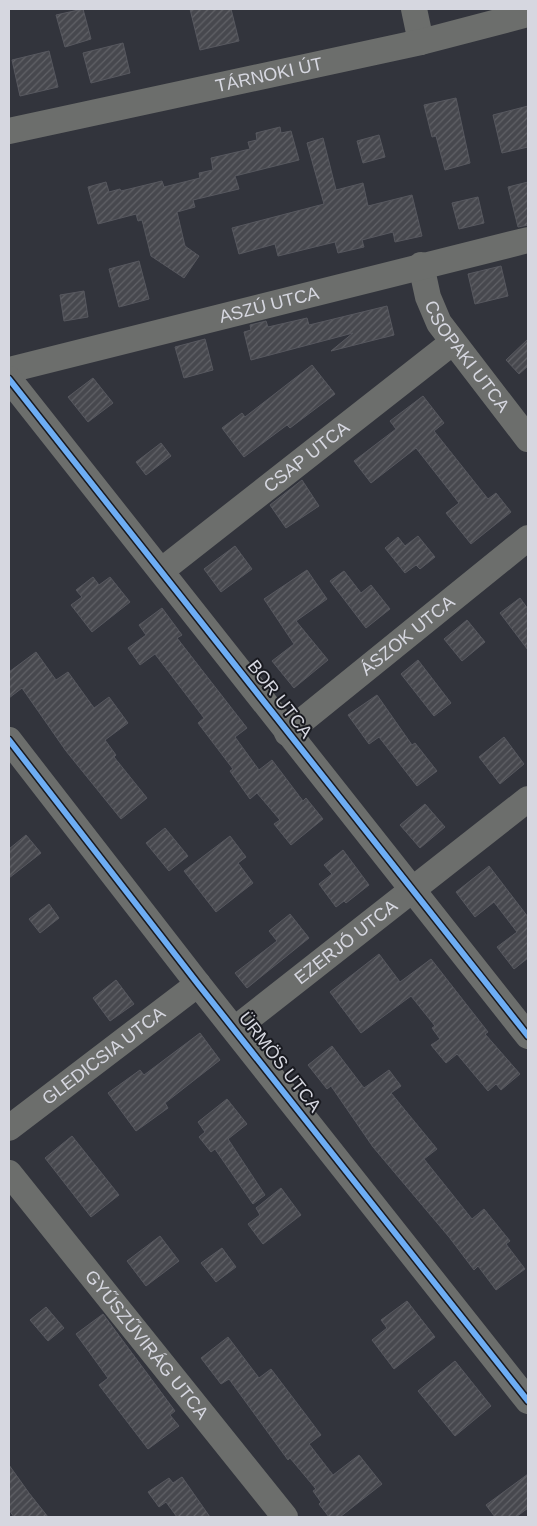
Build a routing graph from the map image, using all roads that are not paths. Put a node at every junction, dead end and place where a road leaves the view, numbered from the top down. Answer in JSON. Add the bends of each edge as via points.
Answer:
{"nodes":[{"id":1,"x":414,"y":9,"type":"edge"},
{"id":2,"x":528,"y":14,"type":"edge"},
{"id":3,"x":421,"y":42,"type":"junction"},
{"id":4,"x":9,"y":131,"type":"edge"},
{"id":5,"x":528,"y":240,"type":"edge"},
{"id":6,"x":422,"y":266,"type":"junction"},
{"id":7,"x":453,"y":342,"type":"junction"},
{"id":8,"x":9,"y":370,"type":"edge"},
{"id":9,"x":9,"y":379,"type":"edge"},
{"id":10,"x":528,"y":439,"type":"edge"},
{"id":11,"x":528,"y":538,"type":"edge"},
{"id":12,"x":161,"y":571,"type":"junction"},
{"id":13,"x":287,"y":733,"type":"junction"},
{"id":14,"x":9,"y":740,"type":"edge"},
{"id":15,"x":528,"y":800,"type":"edge"},
{"id":16,"x":411,"y":890,"type":"junction"},
{"id":17,"x":198,"y":984,"type":"junction"},
{"id":18,"x":235,"y":1029,"type":"junction"},
{"id":19,"x":528,"y":1036,"type":"edge"},
{"id":20,"x":9,"y":1128,"type":"edge"},
{"id":21,"x":9,"y":1173,"type":"edge"},
{"id":22,"x":528,"y":1401,"type":"edge"},
{"id":23,"x":286,"y":1517,"type":"edge"}],
"edges":[{"from":1,"to":3,"type":"street"},
{"from":2,"to":3,"type":"street","name":"TÁRNOKI ÚT"},
{"from":3,"to":4,"type":"street","name":"TÁRNOKI ÚT"},
{"from":5,"to":6,"type":"street","name":"ASZÚ UTCA"},
{"from":6,"to":7,"type":"street","name":"CSOPAKI UTCA","via":[[428,297],[439,323]]},
{"from":6,"to":8,"type":"street","name":"ASZÚ UTCA"},
{"from":7,"to":10,"type":"street","name":"CSOPAKI UTCA"},
{"from":7,"to":12,"type":"street","name":"CSAP UTCA"},
{"from":9,"to":12,"type":"street","name":"BOR UTCA"},
{"from":11,"to":13,"type":"street","name":"ÁSZOK UTCA"},
{"from":12,"to":13,"type":"street","name":"BOR UTCA"},
{"from":13,"to":16,"type":"street","name":"BOR UTCA"},
{"from":14,"to":17,"type":"street","name":"ÜRMÖS UTCA"},
{"from":15,"to":16,"type":"street","name":"EZERJÓ UTCA"},
{"from":16,"to":18,"type":"street","name":"EZERJÓ UTCA"},
{"from":16,"to":19,"type":"street","name":"BOR UTCA"},
{"from":17,"to":18,"type":"street","name":"ÜRMÖS UTCA"},
{"from":17,"to":20,"type":"street","name":"GLEDICSIA UTCA"},
{"from":18,"to":22,"type":"street","name":"ÜRMÖS UTCA"},
{"from":21,"to":23,"type":"street","name":"GYŰSZŰVIRÁG UTCA"}]}
